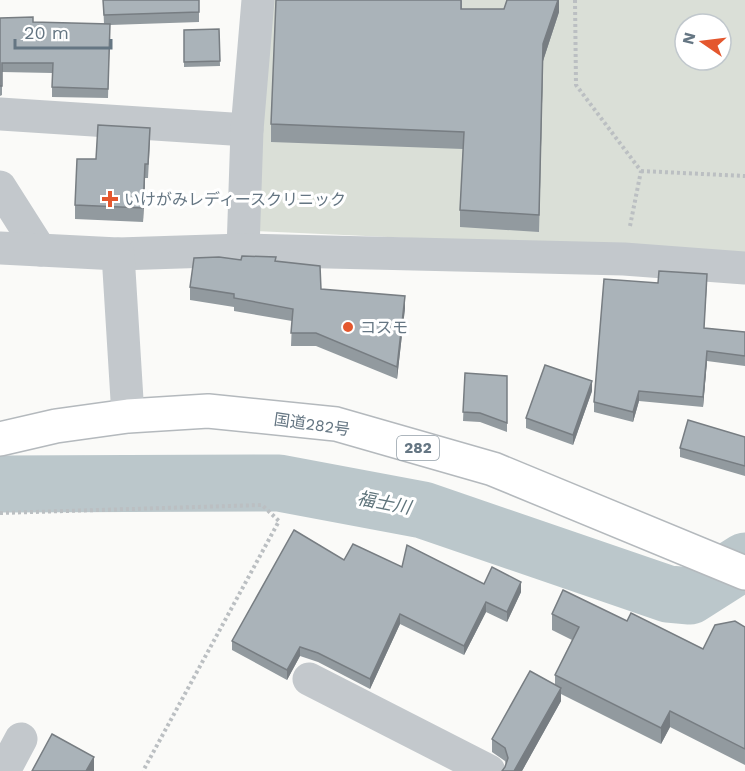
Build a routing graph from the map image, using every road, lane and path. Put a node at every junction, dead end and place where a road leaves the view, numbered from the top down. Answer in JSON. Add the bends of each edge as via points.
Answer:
{"nodes":[{"id":1,"x":258,"y":0,"type":"edge"},
{"id":2,"x":575,"y":0,"type":"edge"},
{"id":3,"x":0,"y":114,"type":"edge"},
{"id":4,"x":247,"y":130,"type":"junction"},
{"id":5,"x":641,"y":171,"type":"junction"},
{"id":6,"x":745,"y":176,"type":"edge"},
{"id":7,"x":0,"y":187,"type":"edge"},
{"id":8,"x":0,"y":248,"type":"edge"},
{"id":9,"x":40,"y":250,"type":"junction"},
{"id":10,"x":243,"y":250,"type":"junction"},
{"id":11,"x":118,"y":254,"type":"junction"},
{"id":12,"x":624,"y":259,"type":"junction"},
{"id":13,"x":745,"y":268,"type":"edge"},
{"id":14,"x":128,"y":416,"type":"junction"},
{"id":15,"x":0,"y":439,"type":"edge"},
{"id":16,"x":0,"y":513,"type":"edge"},
{"id":17,"x":745,"y":573,"type":"edge"},
{"id":18,"x":309,"y":679,"type":"dead end"},
{"id":19,"x":21,"y":739,"type":"dead end"},
{"id":20,"x":4,"y":771,"type":"edge"},
{"id":21,"x":143,"y":771,"type":"edge"},
{"id":22,"x":489,"y":771,"type":"edge"}],
"edges":[{"from":1,"to":4,"type":"street"},
{"from":2,"to":5,"type":"path","via":[[576,85]]},
{"from":3,"to":4,"type":"street"},
{"from":4,"to":10,"type":"street"},
{"from":5,"to":6,"type":"path"},
{"from":5,"to":12,"type":"path"},
{"from":7,"to":9,"type":"street"},
{"from":8,"to":9,"type":"street"},
{"from":9,"to":11,"type":"street"},
{"from":10,"to":11,"type":"street"},
{"from":10,"to":12,"type":"street"},
{"from":11,"to":14,"type":"street"},
{"from":12,"to":13,"type":"street"},
{"from":14,"to":15,"type":"highway","name":"国道282号","number":"282"},
{"from":14,"to":17,"type":"highway","name":"国道282号","number":"282","via":[[208,411],[336,424],[493,469]]},
{"from":16,"to":21,"type":"path","via":[[262,505],[279,521]]},
{"from":18,"to":22,"type":"street"},
{"from":19,"to":20,"type":"street"}]}
